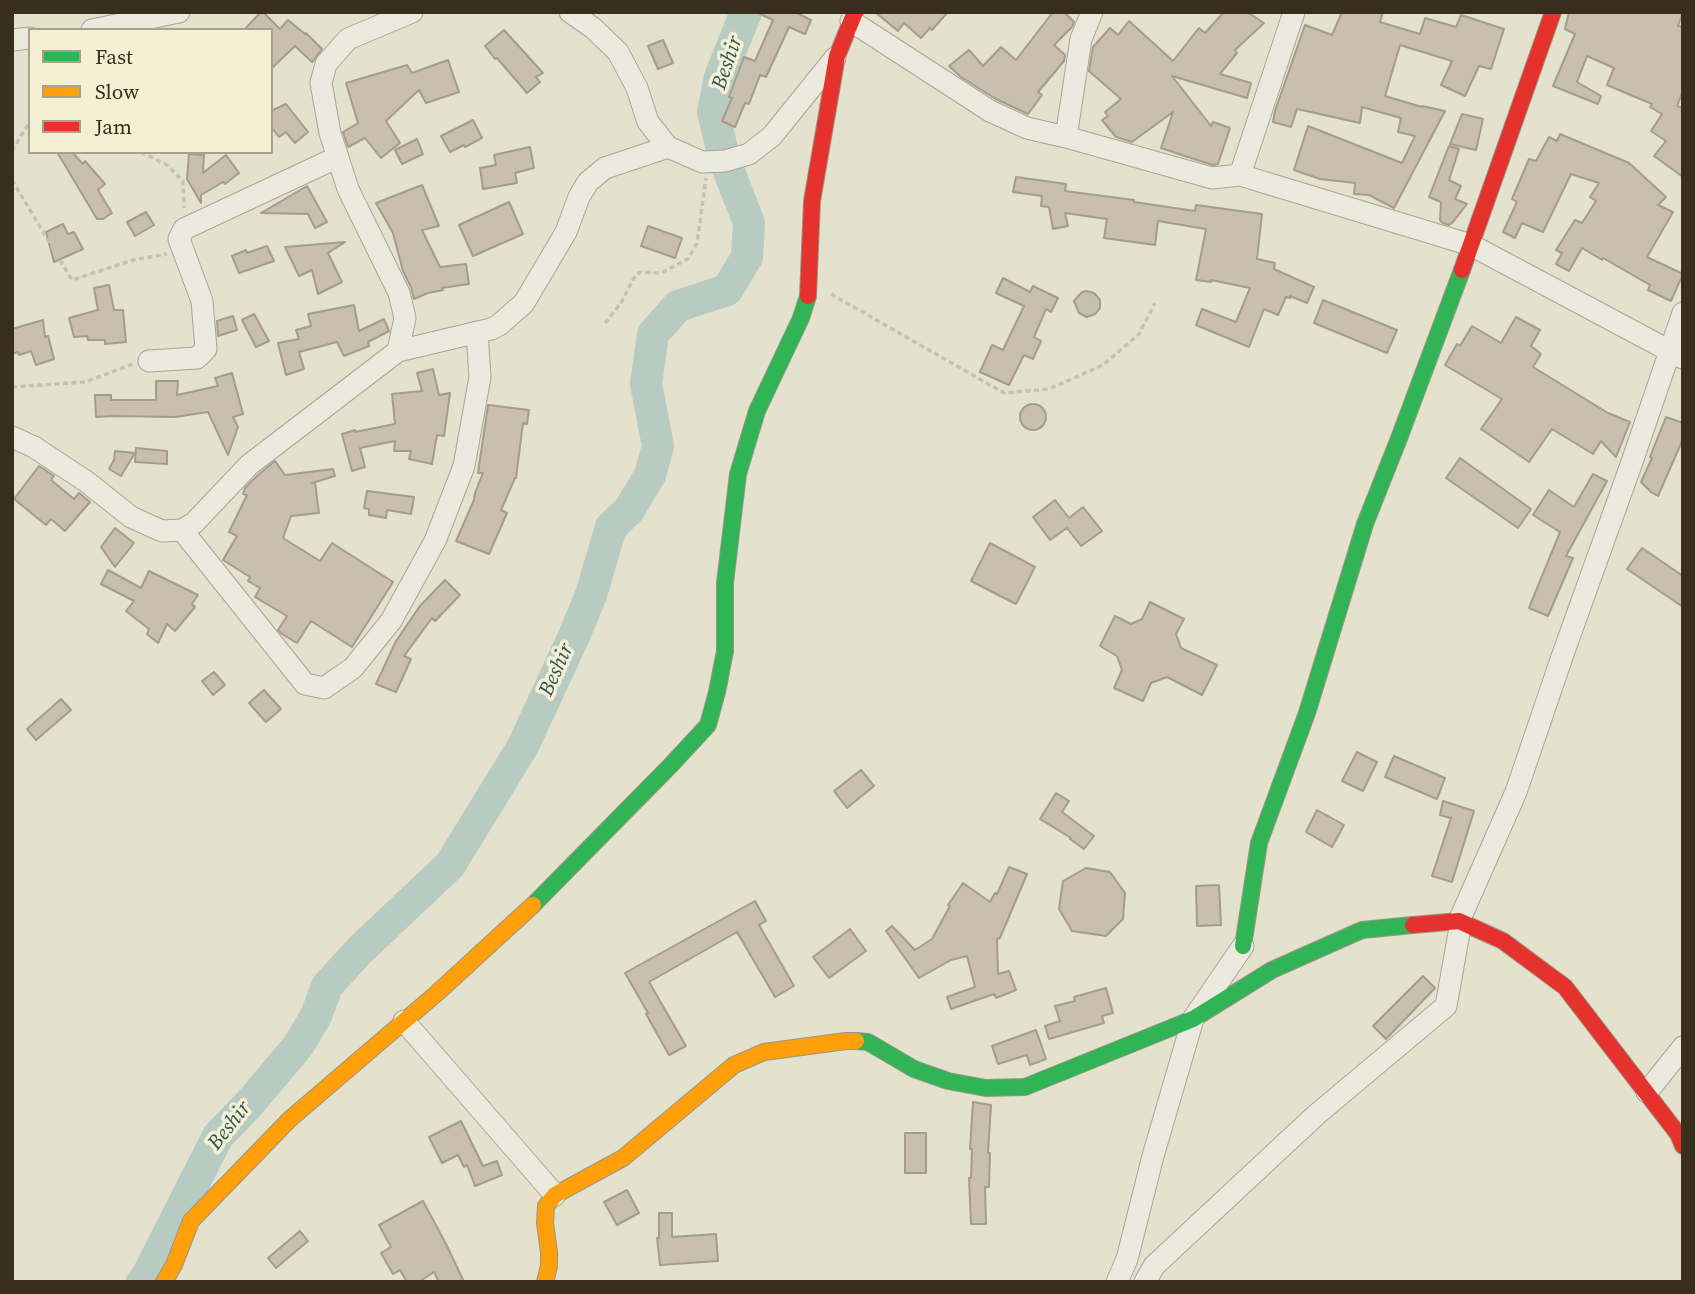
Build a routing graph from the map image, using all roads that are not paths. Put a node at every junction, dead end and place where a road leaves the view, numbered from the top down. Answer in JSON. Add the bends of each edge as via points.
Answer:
{"nodes":[{"id":1,"x":179,"y":12,"type":"edge"},
{"id":2,"x":412,"y":12,"type":"edge"},
{"id":3,"x":570,"y":12,"type":"edge"},
{"id":4,"x":1092,"y":12,"type":"edge"},
{"id":5,"x":1294,"y":12,"type":"edge"},
{"id":6,"x":1553,"y":12,"type":"edge"},
{"id":7,"x":853,"y":16,"type":"edge"},
{"id":8,"x":102,"y":28,"type":"edge"},
{"id":9,"x":837,"y":56,"type":"junction"},
{"id":10,"x":1066,"y":137,"type":"junction"},
{"id":11,"x":668,"y":147,"type":"junction"},
{"id":12,"x":338,"y":157,"type":"junction"},
{"id":13,"x":1240,"y":174,"type":"junction"},
{"id":14,"x":1471,"y":245,"type":"junction"},
{"id":15,"x":1683,"y":313,"type":"edge"},
{"id":16,"x":477,"y":332,"type":"junction"},
{"id":17,"x":398,"y":351,"type":"junction"},
{"id":18,"x":1676,"y":354,"type":"edge"},
{"id":19,"x":149,"y":361,"type":"road end"},
{"id":20,"x":12,"y":437,"type":"edge"},
{"id":21,"x":182,"y":530,"type":"junction"},
{"id":22,"x":1460,"y":922,"type":"junction"},
{"id":23,"x":1244,"y":946,"type":"joint"},
{"id":24,"x":1193,"y":1019,"type":"junction"},
{"id":25,"x":404,"y":1021,"type":"junction"},
{"id":26,"x":1683,"y":1046,"type":"edge"},
{"id":27,"x":1647,"y":1092,"type":"junction"},
{"id":28,"x":1683,"y":1146,"type":"edge"},
{"id":29,"x":555,"y":1195,"type":"junction"},
{"id":30,"x":164,"y":1282,"type":"edge"},
{"id":31,"x":545,"y":1282,"type":"edge"},
{"id":32,"x":1117,"y":1282,"type":"edge"},
{"id":33,"x":1145,"y":1282,"type":"edge"}],
"edges":[{"from":1,"to":8,"type":"street"},
{"from":2,"to":12,"type":"street","via":[[348,39],[326,64],[321,83]]},
{"from":3,"to":11,"type":"street","via":[[618,52],[648,122]]},
{"from":4,"to":10,"type":"street","via":[[1082,39]]},
{"from":5,"to":13,"type":"street"},
{"from":6,"to":14,"type":"street"},
{"from":7,"to":9,"type":"street"},
{"from":7,"to":10,"type":"street","via":[[990,111],[1027,128]]},
{"from":9,"to":11,"type":"street","via":[[772,136],[749,154],[702,162]]},
{"from":9,"to":25,"type":"street","via":[[812,201],[809,294],[757,411],[738,474],[725,583],[725,651],[708,725],[550,889]]},
{"from":10,"to":13,"type":"street","via":[[1212,178]]},
{"from":11,"to":16,"type":"street","via":[[605,168],[588,182],[566,232],[524,303],[499,325]]},
{"from":12,"to":17,"type":"street","via":[[348,188],[399,293],[405,318]]},
{"from":12,"to":19,"type":"street","via":[[184,229],[178,240],[202,301],[206,349],[197,358]]},
{"from":13,"to":14,"type":"street"},
{"from":14,"to":18,"type":"street"},
{"from":14,"to":23,"type":"street","via":[[1365,524],[1307,713],[1259,843]]},
{"from":15,"to":18,"type":"street"},
{"from":16,"to":17,"type":"street"},
{"from":16,"to":21,"type":"street","via":[[480,377],[464,466],[435,541],[391,621],[353,668],[324,688],[305,684]]},
{"from":17,"to":21,"type":"street","via":[[249,465]]},
{"from":18,"to":22,"type":"street","via":[[1516,792]]},
{"from":20,"to":21,"type":"street","via":[[87,482],[131,517],[162,531]]},
{"from":22,"to":24,"type":"street","via":[[1362,929],[1272,970]]},
{"from":22,"to":27,"type":"street","via":[[1503,941],[1565,987]]},
{"from":22,"to":33,"type":"street","via":[[1446,1006],[1316,1115],[1154,1266]]},
{"from":23,"to":24,"type":"street"},
{"from":24,"to":29,"type":"street","via":[[1025,1087],[986,1088],[948,1081],[914,1069],[868,1042],[764,1052],[734,1065],[623,1158]]},
{"from":24,"to":32,"type":"street"},
{"from":25,"to":29,"type":"street"},
{"from":25,"to":30,"type":"street","via":[[290,1119],[191,1221]]},
{"from":26,"to":27,"type":"street"},
{"from":27,"to":28,"type":"street"},
{"from":29,"to":31,"type":"street","via":[[546,1206],[549,1266]]}]}
